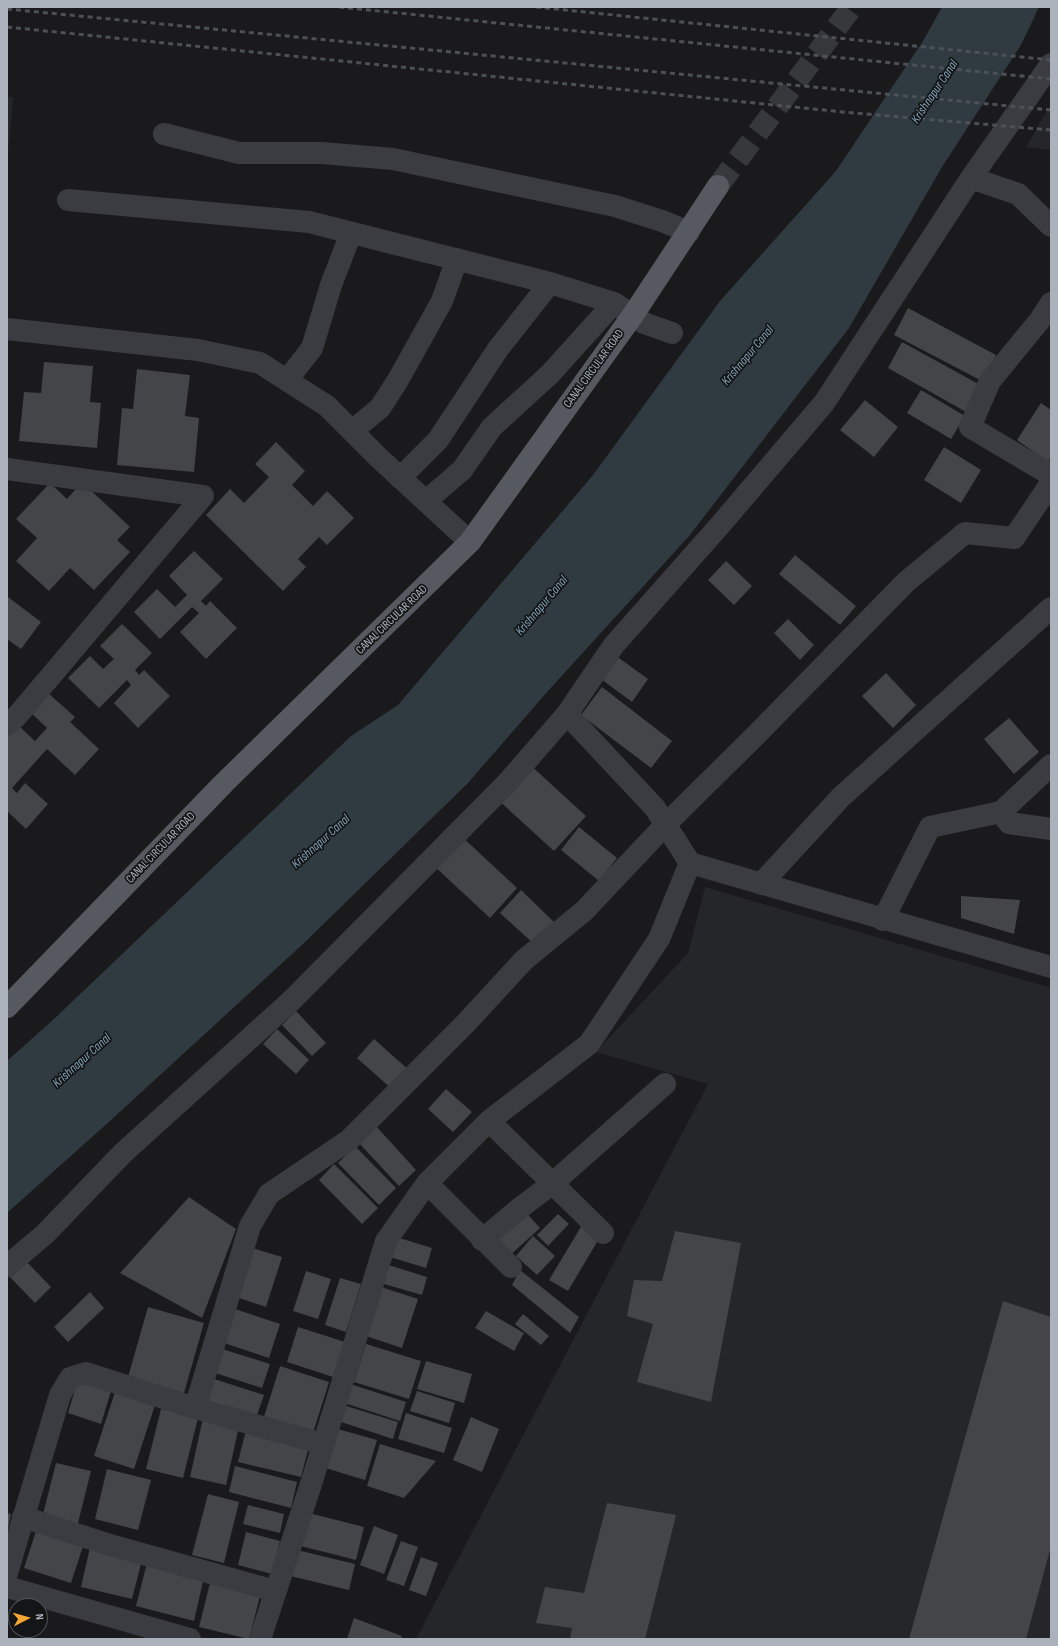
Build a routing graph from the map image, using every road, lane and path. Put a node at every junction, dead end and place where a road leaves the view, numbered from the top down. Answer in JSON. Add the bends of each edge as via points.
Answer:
{"nodes":[{"id":1,"x":1051,"y":64,"type":"edge"},
{"id":2,"x":164,"y":134,"type":"dead end"},
{"id":3,"x":971,"y":178,"type":"junction"},
{"id":4,"x":718,"y":186,"type":"tunnel mouth"},
{"id":5,"x":68,"y":200,"type":"dead end"},
{"id":6,"x":1051,"y":226,"type":"edge"},
{"id":7,"x":688,"y":232,"type":"junction"},
{"id":8,"x":351,"y":233,"type":"junction"},
{"id":9,"x":456,"y":259,"type":"junction"},
{"id":10,"x":550,"y":283,"type":"junction"},
{"id":11,"x":614,"y":303,"type":"junction"},
{"id":12,"x":1051,"y":303,"type":"edge"},
{"id":13,"x":633,"y":316,"type":"junction"},
{"id":14,"x":7,"y":330,"type":"edge"},
{"id":15,"x":672,"y":333,"type":"dead end"},
{"id":16,"x":287,"y":380,"type":"junction"},
{"id":17,"x":352,"y":431,"type":"junction"},
{"id":18,"x":7,"y":469,"type":"edge"},
{"id":19,"x":1051,"y":475,"type":"edge"},
{"id":20,"x":400,"y":478,"type":"junction"},
{"id":21,"x":1051,"y":483,"type":"edge"},
{"id":22,"x":426,"y":501,"type":"junction"},
{"id":23,"x":470,"y":542,"type":"junction"},
{"id":24,"x":1051,"y":608,"type":"edge"},
{"id":25,"x":566,"y":714,"type":"junction"},
{"id":26,"x":10,"y":717,"type":"edge"},
{"id":27,"x":1051,"y":765,"type":"edge"},
{"id":28,"x":1001,"y":812,"type":"junction"},
{"id":29,"x":666,"y":824,"type":"junction"},
{"id":30,"x":1051,"y":829,"type":"edge"},
{"id":31,"x":690,"y":863,"type":"junction"},
{"id":32,"x":762,"y":884,"type":"junction"},
{"id":33,"x":883,"y":920,"type":"junction"},
{"id":34,"x":1051,"y":967,"type":"edge"},
{"id":35,"x":7,"y":1007,"type":"edge"},
{"id":36,"x":665,"y":1084,"type":"dead end"},
{"id":37,"x":488,"y":1121,"type":"junction"},
{"id":38,"x":427,"y":1183,"type":"junction"},
{"id":39,"x":553,"y":1183,"type":"junction"},
{"id":40,"x":603,"y":1233,"type":"dead end"},
{"id":41,"x":482,"y":1240,"type":"junction"},
{"id":42,"x":7,"y":1266,"type":"edge"},
{"id":43,"x":511,"y":1267,"type":"dead end"},
{"id":44,"x":195,"y":1408,"type":"junction"},
{"id":45,"x":323,"y":1444,"type":"junction"},
{"id":46,"x":24,"y":1518,"type":"junction"},
{"id":47,"x":7,"y":1572,"type":"edge"},
{"id":48,"x":7,"y":1587,"type":"edge"},
{"id":49,"x":275,"y":1591,"type":"junction"},
{"id":50,"x":190,"y":1639,"type":"edge"},
{"id":51,"x":260,"y":1639,"type":"edge"}],
"edges":[{"from":1,"to":3,"type":"street"},
{"from":2,"to":7,"type":"street","via":[[239,152],[322,153],[393,159],[615,206]]},
{"from":3,"to":6,"type":"street","via":[[1018,194]]},
{"from":3,"to":25,"type":"street","via":[[824,403],[722,524],[614,645]]},
{"from":4,"to":7,"type":"main road","name":"CANAL CIRCULAR ROAD"},
{"from":5,"to":8,"type":"street","via":[[309,222]]},
{"from":7,"to":13,"type":"main road","name":"CANAL CIRCULAR ROAD"},
{"from":8,"to":9,"type":"street"},
{"from":8,"to":16,"type":"street","via":[[331,285],[312,348]]},
{"from":9,"to":10,"type":"street"},
{"from":9,"to":17,"type":"street","via":[[442,302],[398,380],[380,408]]},
{"from":10,"to":11,"type":"street"},
{"from":10,"to":20,"type":"street","via":[[498,349],[438,440]]},
{"from":11,"to":13,"type":"street"},
{"from":11,"to":22,"type":"street","via":[[550,374],[492,427],[462,470]]},
{"from":12,"to":19,"type":"street","via":[[990,381],[970,427]]},
{"from":13,"to":15,"type":"street","via":[[644,323]]},
{"from":13,"to":23,"type":"main road","name":"CANAL CIRCULAR ROAD"},
{"from":14,"to":16,"type":"street","via":[[198,350],[260,363]]},
{"from":16,"to":17,"type":"street","via":[[327,406]]},
{"from":17,"to":20,"type":"street"},
{"from":18,"to":26,"type":"street","via":[[203,496]]},
{"from":20,"to":22,"type":"street"},
{"from":21,"to":29,"type":"street","via":[[1014,538],[965,533],[906,582]]},
{"from":22,"to":23,"type":"street"},
{"from":23,"to":35,"type":"main road","name":"CANAL CIRCULAR ROAD","via":[[224,783]]},
{"from":24,"to":32,"type":"street","via":[[841,797]]},
{"from":25,"to":29,"type":"street","via":[[655,808]]},
{"from":25,"to":42,"type":"street","via":[[508,782],[291,1001],[123,1153],[45,1234]]},
{"from":27,"to":28,"type":"street"},
{"from":28,"to":30,"type":"street","via":[[1009,823]]},
{"from":28,"to":33,"type":"street","via":[[930,827]]},
{"from":29,"to":31,"type":"street"},
{"from":29,"to":44,"type":"street","via":[[584,911],[524,960],[465,1024],[349,1140],[269,1194],[250,1226]]},
{"from":31,"to":32,"type":"street"},
{"from":31,"to":37,"type":"street","via":[[659,940],[589,1044]]},
{"from":32,"to":33,"type":"street"},
{"from":33,"to":34,"type":"street"},
{"from":36,"to":39,"type":"street"},
{"from":37,"to":38,"type":"street"},
{"from":37,"to":39,"type":"street"},
{"from":38,"to":41,"type":"street"},
{"from":38,"to":45,"type":"street","via":[[386,1241]]},
{"from":39,"to":40,"type":"street"},
{"from":39,"to":41,"type":"street"},
{"from":41,"to":43,"type":"street"},
{"from":44,"to":45,"type":"street"},
{"from":44,"to":46,"type":"street","via":[[86,1373],[70,1378],[60,1395]]},
{"from":45,"to":49,"type":"street"},
{"from":46,"to":47,"type":"street"},
{"from":46,"to":49,"type":"street"},
{"from":48,"to":50,"type":"street"},
{"from":49,"to":51,"type":"street"}]}
